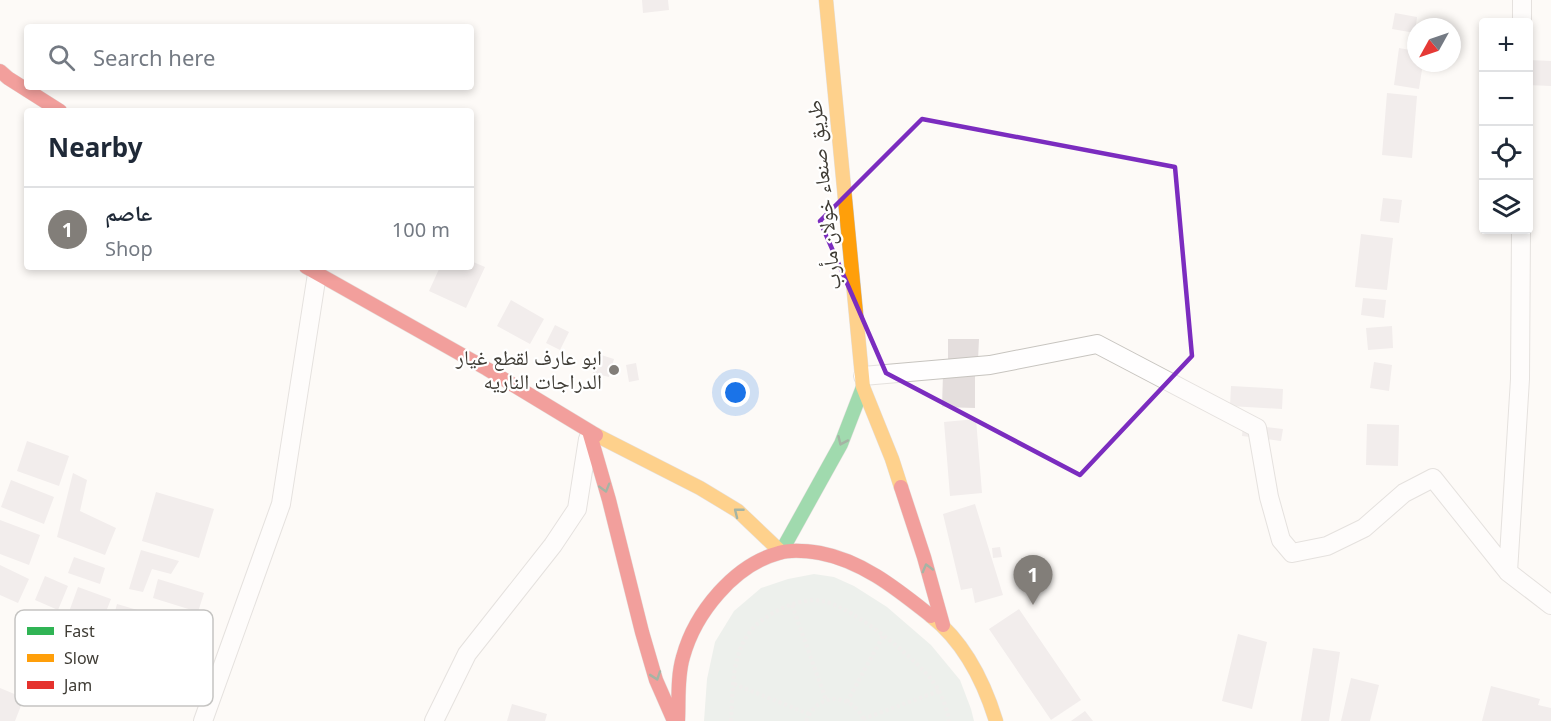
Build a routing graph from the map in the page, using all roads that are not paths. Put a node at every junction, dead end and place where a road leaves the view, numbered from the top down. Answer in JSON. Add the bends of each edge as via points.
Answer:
{"nodes":[{"id":1,"x":826,"y":0,"type":"edge"},
{"id":2,"x":1522,"y":0,"type":"edge"},
{"id":3,"x":1522,"y":18,"type":"edge"},
{"id":4,"x":2,"y":76,"type":"edge"},
{"id":5,"x":24,"y":89,"type":"edge"},
{"id":6,"x":25,"y":90,"type":"edge"},
{"id":7,"x":55,"y":108,"type":"edge"},
{"id":8,"x":1521,"y":234,"type":"edge"},
{"id":9,"x":312,"y":270,"type":"edge"},
{"id":10,"x":863,"y":381,"type":"junction"},
{"id":11,"x":589,"y":432,"type":"junction"},
{"id":12,"x":781,"y":552,"type":"junction"},
{"id":13,"x":1508,"y":572,"type":"junction"},
{"id":14,"x":1551,"y":605,"type":"edge"},
{"id":15,"x":943,"y":625,"type":"junction"},
{"id":16,"x":213,"y":693,"type":"edge"},
{"id":17,"x":208,"y":706,"type":"edge"},
{"id":18,"x":203,"y":721,"type":"edge"},
{"id":19,"x":434,"y":721,"type":"edge"},
{"id":20,"x":676,"y":721,"type":"edge"},
{"id":21,"x":996,"y":721,"type":"edge"}],
"edges":[{"from":1,"to":10,"type":"main road","name":"طريق صنعاء خولان مأرب"},
{"from":2,"to":3,"type":"street"},
{"from":4,"to":5,"type":"main road"},
{"from":6,"to":7,"type":"main road"},
{"from":8,"to":13,"type":"street","via":[[1520,379]]},
{"from":9,"to":11,"type":"main road"},
{"from":9,"to":16,"type":"street","via":[[281,504]]},
{"from":10,"to":12,"type":"main road","one_way":true,"via":[[841,444]]},
{"from":10,"to":13,"type":"street","via":[[990,365],[1097,344],[1257,428],[1281,540],[1292,553],[1327,546],[1364,528],[1404,493],[1433,478]]},
{"from":15,"to":10,"type":"main road","one_way":true,"via":[[892,459]]},
{"from":12,"to":11,"type":"main road","one_way":true,"via":[[738,511]]},
{"from":11,"to":19,"type":"street","via":[[577,509],[554,545],[467,654]]},
{"from":11,"to":20,"type":"main road","one_way":true,"via":[[653,670]]},
{"from":12,"to":15,"type":"main road","via":[[830,555],[866,569]]},
{"from":12,"to":20,"type":"main road","via":[[739,574],[700,616],[683,654]]},
{"from":13,"to":14,"type":"street"},
{"from":15,"to":21,"type":"main road","via":[[978,675]]},
{"from":17,"to":18,"type":"street"}]}
